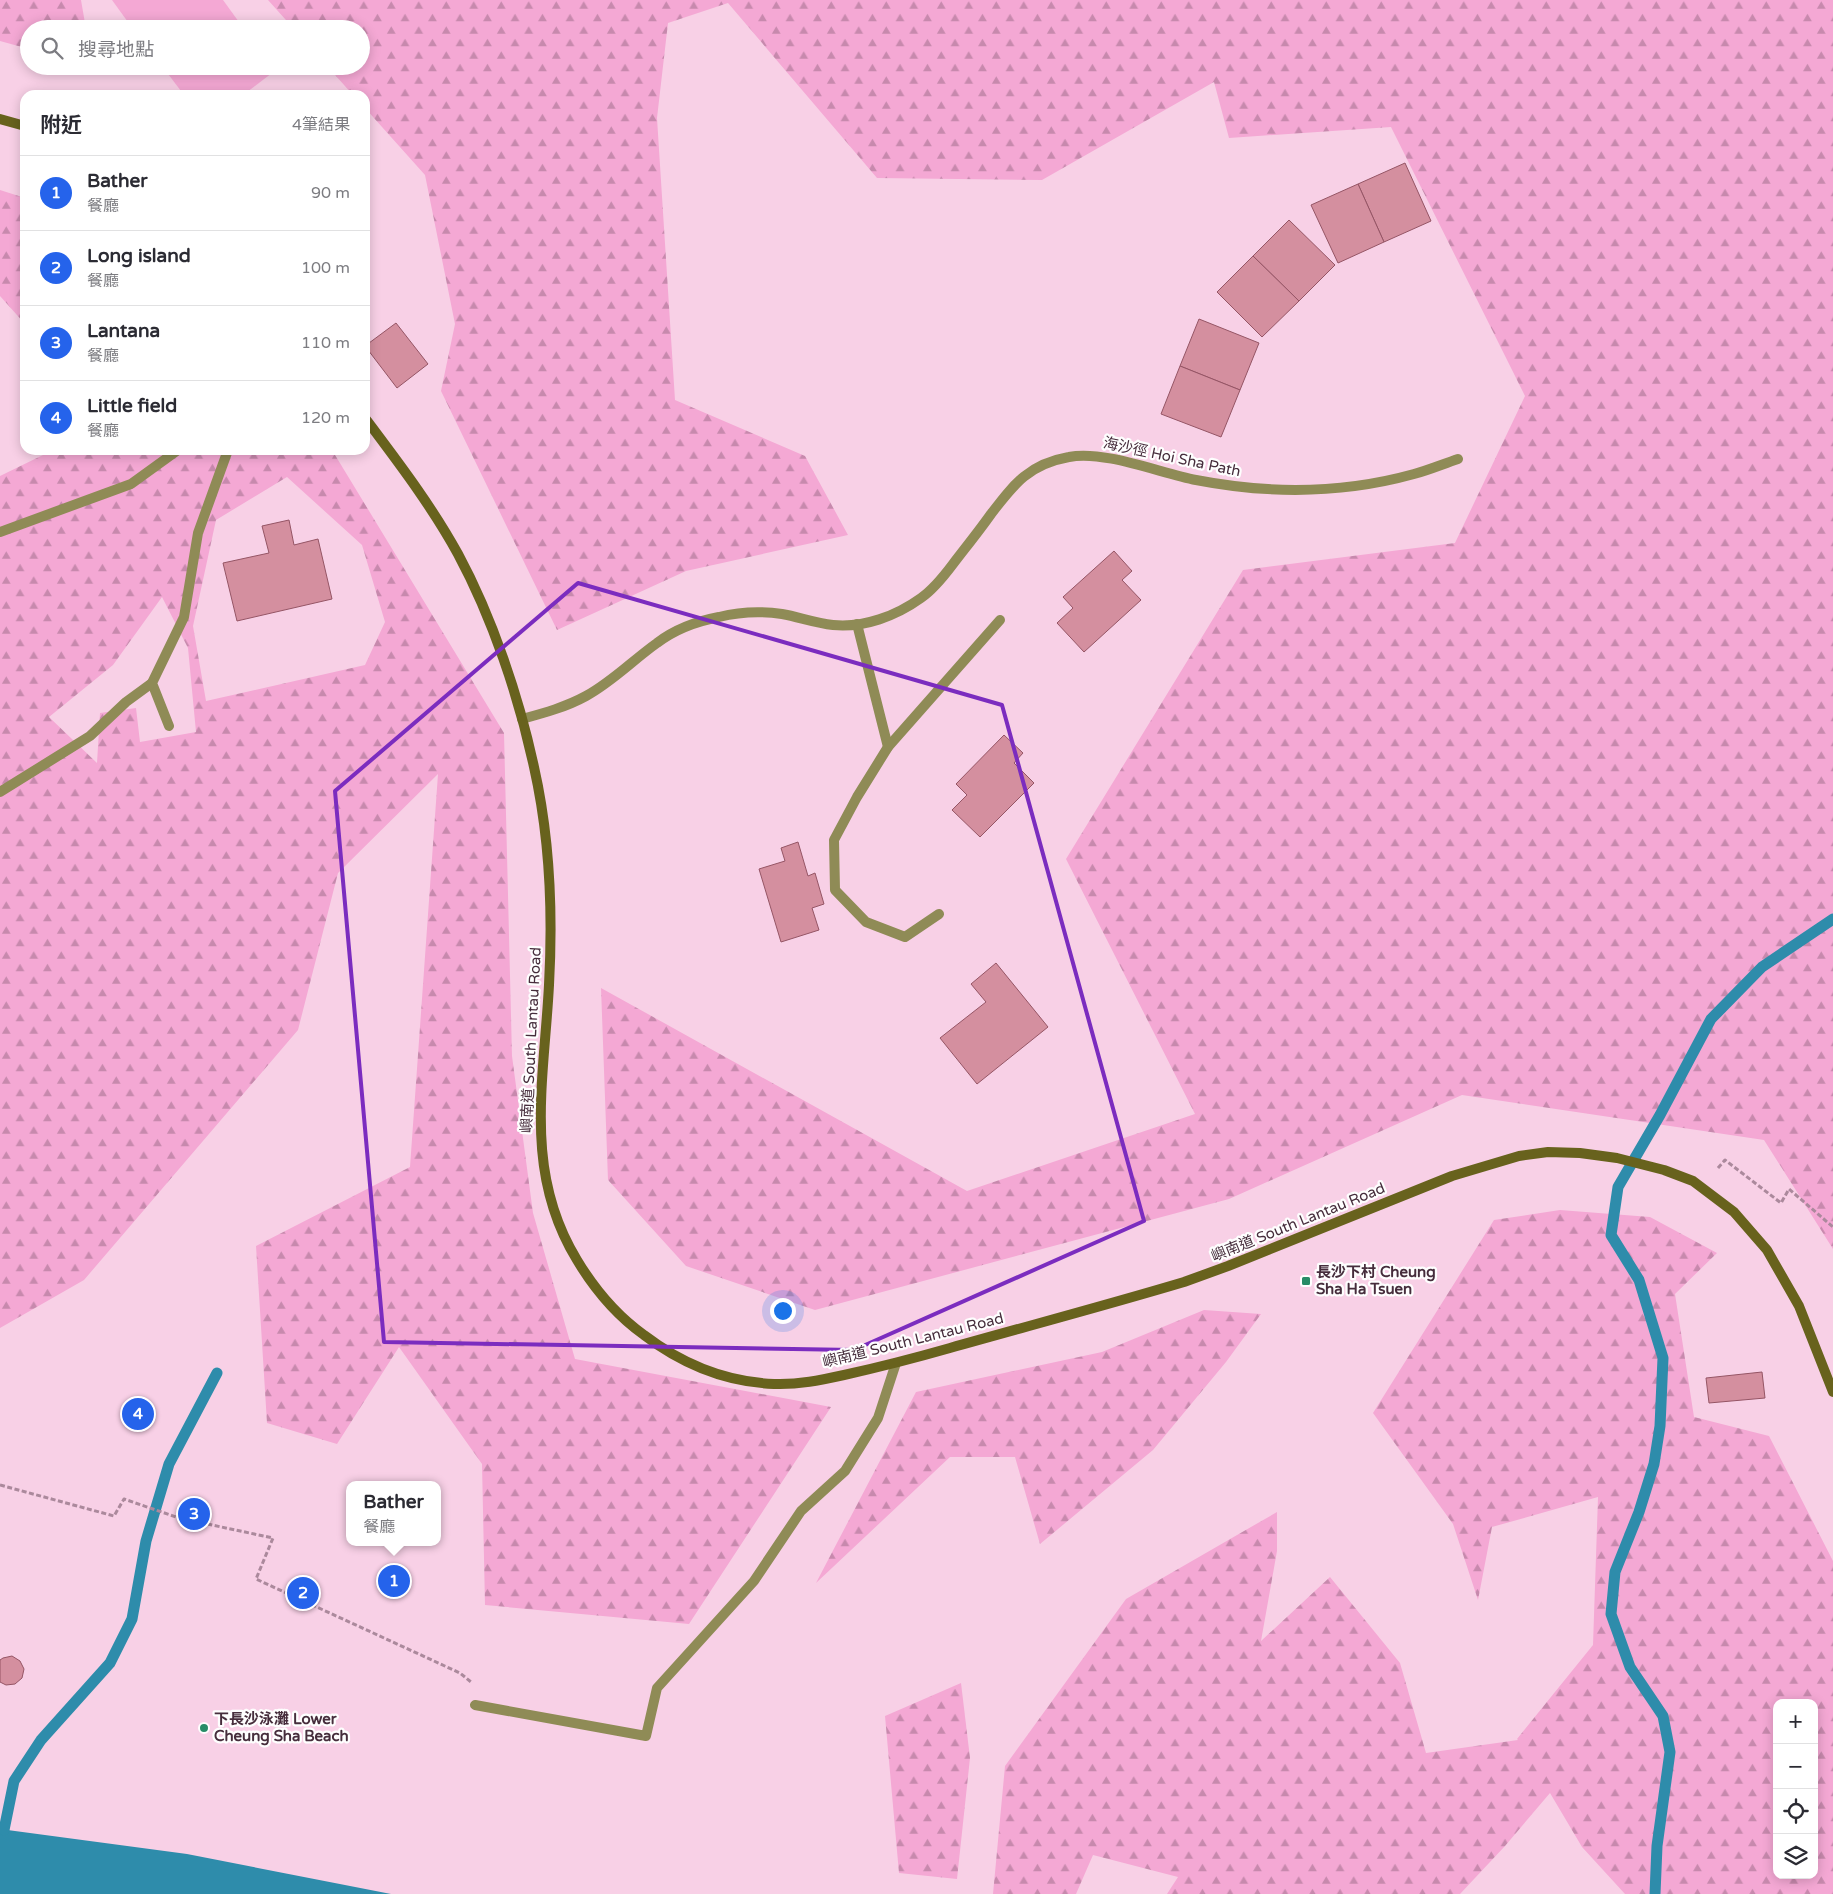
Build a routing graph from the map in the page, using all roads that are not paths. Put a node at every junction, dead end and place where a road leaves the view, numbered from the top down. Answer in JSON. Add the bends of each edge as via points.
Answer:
{"nodes":[{"id":1,"x":0,"y":118,"type":"edge"},
{"id":2,"x":20,"y":124,"type":"edge"},
{"id":3,"x":370,"y":424,"type":"edge"},
{"id":4,"x":171,"y":455,"type":"edge"},
{"id":5,"x":226,"y":455,"type":"edge"},
{"id":6,"x":1458,"y":459,"type":"dead end"},
{"id":7,"x":0,"y":532,"type":"edge"},
{"id":8,"x":1000,"y":620,"type":"dead end"},
{"id":9,"x":857,"y":624,"type":"junction"},
{"id":10,"x":152,"y":683,"type":"junction"},
{"id":11,"x":522,"y":719,"type":"junction"},
{"id":12,"x":169,"y":726,"type":"dead end"},
{"id":13,"x":888,"y":747,"type":"junction"},
{"id":14,"x":0,"y":792,"type":"edge"},
{"id":15,"x":939,"y":914,"type":"dead end"},
{"id":16,"x":896,"y":1363,"type":"junction"},
{"id":17,"x":1833,"y":1392,"type":"edge"},
{"id":18,"x":475,"y":1705,"type":"road end"}],
"edges":[{"from":1,"to":2,"type":"main road"},
{"from":3,"to":11,"type":"main road","name":"嶼南道 South Lantau Road","via":[[406,471],[458,555],[500,651]]},
{"from":4,"to":7,"type":"street","via":[[131,484]]},
{"from":5,"to":10,"type":"street","via":[[198,533],[184,617]]},
{"from":6,"to":9,"type":"street","name":"海沙徑 Hoi Sha Path","via":[[1414,474],[1368,484],[1274,491],[1191,479],[1092,455],[1048,462],[1011,488],[941,580],[924,596],[904,610]]},
{"from":8,"to":13,"type":"street"},
{"from":9,"to":11,"type":"street","name":"海沙徑 Hoi Sha Path","via":[[836,625],[782,614],[750,612],[718,617],[688,626],[659,641],[587,696],[561,708]]},
{"from":9,"to":13,"type":"street"},
{"from":10,"to":12,"type":"street"},
{"from":10,"to":14,"type":"street","via":[[90,736]]},
{"from":11,"to":16,"type":"main road","name":"嶼南道 South Lantau Road","via":[[534,767],[549,868],[550,962],[541,1108],[544,1173],[549,1198],[572,1252],[609,1305],[629,1324],[674,1355],[699,1367],[737,1379],[778,1384],[824,1379]]},
{"from":13,"to":15,"type":"street","via":[[834,840],[836,890],[866,922],[905,937]]},
{"from":16,"to":17,"type":"main road","name":"嶼南道 South Lantau Road","via":[[1184,1282],[1452,1176],[1518,1156],[1548,1152],[1617,1158],[1664,1170],[1693,1181],[1734,1212],[1766,1250],[1800,1306]]},
{"from":16,"to":18,"type":"street","via":[[878,1418],[845,1471],[801,1511],[754,1581],[657,1688],[646,1736]]}]}
